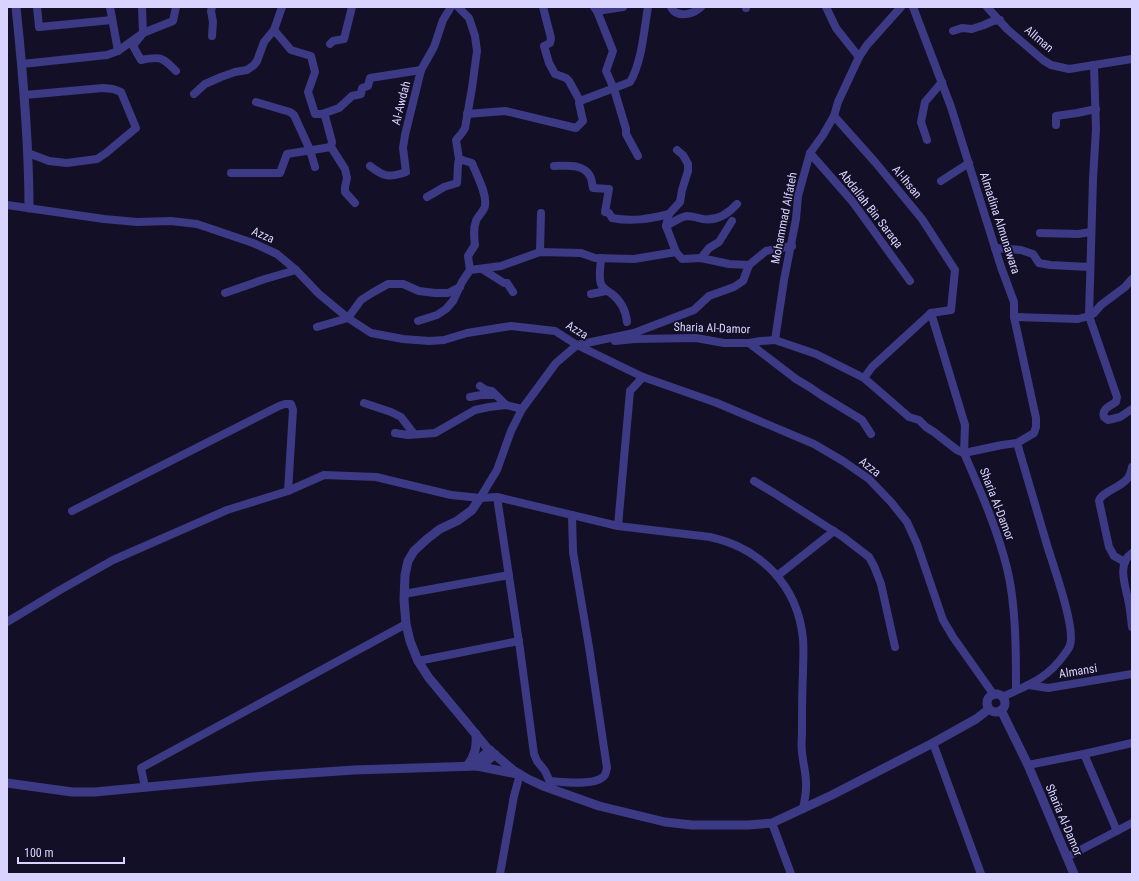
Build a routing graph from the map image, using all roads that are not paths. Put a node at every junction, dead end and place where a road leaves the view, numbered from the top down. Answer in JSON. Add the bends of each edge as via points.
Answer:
{"nodes":[{"id":1,"x":16,"y":7,"type":"edge"},
{"id":2,"x":38,"y":7,"type":"edge"},
{"id":3,"x":110,"y":7,"type":"edge"},
{"id":4,"x":142,"y":7,"type":"edge"},
{"id":5,"x":176,"y":7,"type":"edge"},
{"id":6,"x":212,"y":7,"type":"edge"},
{"id":7,"x":282,"y":7,"type":"edge"},
{"id":8,"x":352,"y":7,"type":"edge"},
{"id":9,"x":451,"y":7,"type":"edge"},
{"id":10,"x":458,"y":7,"type":"edge"},
{"id":11,"x":543,"y":7,"type":"edge"},
{"id":12,"x":623,"y":7,"type":"edge"},
{"id":13,"x":648,"y":7,"type":"edge"},
{"id":14,"x":671,"y":7,"type":"edge"},
{"id":15,"x":701,"y":7,"type":"edge"},
{"id":16,"x":826,"y":7,"type":"edge"},
{"id":17,"x":901,"y":7,"type":"edge"},
{"id":18,"x":913,"y":7,"type":"edge"},
{"id":19,"x":987,"y":7,"type":"edge"},
{"id":20,"x":595,"y":9,"type":"edge"},
{"id":21,"x":112,"y":20,"type":"junction"},
{"id":22,"x":1000,"y":20,"type":"junction"},
{"id":23,"x":274,"y":30,"type":"junction"},
{"id":24,"x":953,"y":31,"type":"dead end"},
{"id":25,"x":143,"y":33,"type":"junction"},
{"id":26,"x":212,"y":36,"type":"dead end"},
{"id":27,"x":330,"y":44,"type":"dead end"},
{"id":28,"x":118,"y":51,"type":"junction"},
{"id":29,"x":859,"y":57,"type":"junction"},
{"id":30,"x":1132,"y":59,"type":"edge"},
{"id":31,"x":22,"y":64,"type":"junction"},
{"id":32,"x":1094,"y":65,"type":"junction"},
{"id":33,"x":421,"y":70,"type":"junction"},
{"id":34,"x":176,"y":71,"type":"dead end"},
{"id":35,"x":942,"y":82,"type":"junction"},
{"id":36,"x":614,"y":89,"type":"junction"},
{"id":37,"x":194,"y":94,"type":"dead end"},
{"id":38,"x":25,"y":96,"type":"junction"},
{"id":39,"x":580,"y":101,"type":"junction"},
{"id":40,"x":256,"y":102,"type":"dead end"},
{"id":41,"x":1096,"y":109,"type":"junction"},
{"id":42,"x":322,"y":114,"type":"junction"},
{"id":43,"x":467,"y":114,"type":"junction"},
{"id":44,"x":834,"y":116,"type":"junction"},
{"id":45,"x":1056,"y":125,"type":"dead end"},
{"id":46,"x":927,"y":140,"type":"dead end"},
{"id":47,"x":332,"y":147,"type":"junction"},
{"id":48,"x":310,"y":150,"type":"junction"},
{"id":49,"x":678,"y":150,"type":"dead end"},
{"id":50,"x":810,"y":153,"type":"junction"},
{"id":51,"x":28,"y":154,"type":"junction"},
{"id":52,"x":638,"y":156,"type":"dead end"},
{"id":53,"x":460,"y":159,"type":"junction"},
{"id":54,"x":969,"y":163,"type":"junction"},
{"id":55,"x":370,"y":166,"type":"dead end"},
{"id":56,"x":554,"y":166,"type":"dead end"},
{"id":57,"x":315,"y":167,"type":"dead end"},
{"id":58,"x":231,"y":173,"type":"dead end"},
{"id":59,"x":941,"y":180,"type":"dead end"},
{"id":60,"x":427,"y":197,"type":"dead end"},
{"id":61,"x":355,"y":203,"type":"dead end"},
{"id":62,"x":737,"y":204,"type":"dead end"},
{"id":63,"x":7,"y":206,"type":"edge"},
{"id":64,"x":29,"y":208,"type":"junction"},
{"id":65,"x":541,"y":213,"type":"dead end"},
{"id":66,"x":669,"y":214,"type":"junction"},
{"id":67,"x":732,"y":221,"type":"dead end"},
{"id":68,"x":666,"y":226,"type":"junction"},
{"id":69,"x":1091,"y":232,"type":"junction"},
{"id":70,"x":1040,"y":233,"type":"dead end"},
{"id":71,"x":792,"y":246,"type":"junction"},
{"id":72,"x":995,"y":248,"type":"junction"},
{"id":73,"x":540,"y":252,"type":"junction"},
{"id":74,"x":676,"y":252,"type":"junction"},
{"id":75,"x":601,"y":258,"type":"junction"},
{"id":76,"x":701,"y":258,"type":"junction"},
{"id":77,"x":749,"y":265,"type":"junction"},
{"id":78,"x":1090,"y":267,"type":"junction"},
{"id":79,"x":482,"y":269,"type":"junction"},
{"id":80,"x":296,"y":270,"type":"junction"},
{"id":81,"x":470,"y":270,"type":"junction"},
{"id":82,"x":1132,"y":279,"type":"edge"},
{"id":83,"x":910,"y":281,"type":"dead end"},
{"id":84,"x":460,"y":287,"type":"junction"},
{"id":85,"x":606,"y":291,"type":"junction"},
{"id":86,"x":513,"y":292,"type":"dead end"},
{"id":87,"x":225,"y":293,"type":"dead end"},
{"id":88,"x":591,"y":294,"type":"dead end"},
{"id":89,"x":931,"y":313,"type":"junction"},
{"id":90,"x":1089,"y":316,"type":"junction"},
{"id":91,"x":1014,"y":317,"type":"junction"},
{"id":92,"x":348,"y":318,"type":"junction"},
{"id":93,"x":418,"y":321,"type":"dead end"},
{"id":94,"x":627,"y":322,"type":"dead end"},
{"id":95,"x":317,"y":327,"type":"dead end"},
{"id":96,"x":775,"y":340,"type":"junction"},
{"id":97,"x":749,"y":343,"type":"junction"},
{"id":98,"x":576,"y":345,"type":"junction"},
{"id":99,"x":643,"y":378,"type":"junction"},
{"id":100,"x":864,"y":378,"type":"junction"},
{"id":101,"x":480,"y":386,"type":"dead end"},
{"id":102,"x":496,"y":395,"type":"junction"},
{"id":103,"x":470,"y":397,"type":"dead end"},
{"id":104,"x":364,"y":403,"type":"dead end"},
{"id":105,"x":506,"y":405,"type":"junction"},
{"id":106,"x":522,"y":409,"type":"junction"},
{"id":107,"x":1132,"y":409,"type":"edge"},
{"id":108,"x":396,"y":433,"type":"dead end"},
{"id":109,"x":414,"y":434,"type":"junction"},
{"id":110,"x":871,"y":434,"type":"dead end"},
{"id":111,"x":1018,"y":443,"type":"junction"},
{"id":112,"x":964,"y":452,"type":"junction"},
{"id":113,"x":1132,"y":467,"type":"edge"},
{"id":114,"x":754,"y":482,"type":"dead end"},
{"id":115,"x":288,"y":491,"type":"junction"},
{"id":116,"x":497,"y":497,"type":"junction"},
{"id":117,"x":480,"y":498,"type":"junction"},
{"id":118,"x":72,"y":511,"type":"dead end"},
{"id":119,"x":572,"y":515,"type":"junction"},
{"id":120,"x":618,"y":526,"type":"junction"},
{"id":121,"x":834,"y":530,"type":"junction"},
{"id":122,"x":1132,"y":552,"type":"edge"},
{"id":123,"x":1125,"y":562,"type":"junction"},
{"id":124,"x":509,"y":575,"type":"junction"},
{"id":125,"x":777,"y":576,"type":"junction"},
{"id":126,"x":404,"y":594,"type":"junction"},
{"id":127,"x":1130,"y":598,"type":"edge"},
{"id":128,"x":7,"y":622,"type":"edge"},
{"id":129,"x":406,"y":624,"type":"junction"},
{"id":130,"x":1132,"y":627,"type":"edge"},
{"id":131,"x":519,"y":641,"type":"junction"},
{"id":132,"x":895,"y":647,"type":"dead end"},
{"id":133,"x":418,"y":661,"type":"junction"},
{"id":134,"x":1132,"y":673,"type":"edge"},
{"id":135,"x":1029,"y":685,"type":"junction"},
{"id":136,"x":1016,"y":690,"type":"junction"},
{"id":137,"x":998,"y":696,"type":"junction"},
{"id":138,"x":990,"y":709,"type":"junction"},
{"id":139,"x":1001,"y":710,"type":"junction"},
{"id":140,"x":476,"y":734,"type":"junction"},
{"id":141,"x":933,"y":743,"type":"junction"},
{"id":142,"x":1132,"y":743,"type":"edge"},
{"id":143,"x":492,"y":752,"type":"junction"},
{"id":144,"x":1084,"y":754,"type":"junction"},
{"id":145,"x":1028,"y":765,"type":"junction"},
{"id":146,"x":472,"y":766,"type":"junction"},
{"id":147,"x":520,"y":774,"type":"junction"},
{"id":148,"x":550,"y":781,"type":"junction"},
{"id":149,"x":7,"y":783,"type":"edge"},
{"id":150,"x":146,"y":787,"type":"junction"},
{"id":151,"x":554,"y":790,"type":"junction"},
{"id":152,"x":804,"y":809,"type":"junction"},
{"id":153,"x":772,"y":823,"type":"junction"},
{"id":154,"x":1132,"y":823,"type":"edge"},
{"id":155,"x":1118,"y":831,"type":"junction"},
{"id":156,"x":1067,"y":857,"type":"junction"},
{"id":157,"x":500,"y":874,"type":"edge"},
{"id":158,"x":791,"y":874,"type":"edge"},
{"id":159,"x":981,"y":874,"type":"edge"},
{"id":160,"x":1074,"y":874,"type":"edge"}],
"edges":[{"from":1,"to":31,"type":"street"},
{"from":2,"to":21,"type":"street","via":[[40,27]]},
{"from":3,"to":21,"type":"street"},
{"from":4,"to":25,"type":"street"},
{"from":5,"to":25,"type":"street","via":[[174,21]]},
{"from":6,"to":26,"type":"street"},
{"from":7,"to":23,"type":"street"},
{"from":8,"to":27,"type":"street","via":[[344,39]]},
{"from":9,"to":33,"type":"street","name":"Al-Awdah"},
{"from":10,"to":43,"type":"street","via":[[469,18],[477,51]]},
{"from":11,"to":39,"type":"street","via":[[551,38],[550,44],[544,46],[549,63],[555,74],[570,81]]},
{"from":12,"to":20,"type":"street"},
{"from":13,"to":36,"type":"street","via":[[641,51],[633,77],[630,82]]},
{"from":14,"to":15,"type":"street","via":[[676,12],[689,14]]},
{"from":16,"to":29,"type":"street","via":[[843,39]]},
{"from":17,"to":29,"type":"street","name":"Mohammad Alfateh"},
{"from":18,"to":35,"type":"street","name":"Almadina Almunawara"},
{"from":19,"to":22,"type":"street","name":"AlIman"},
{"from":20,"to":36,"type":"street","via":[[613,51],[606,71]]},
{"from":21,"to":28,"type":"street"},
{"from":22,"to":24,"type":"street","via":[[972,29],[962,28]]},
{"from":22,"to":32,"type":"street","name":"AlIman","via":[[1051,65],[1070,69]]},
{"from":23,"to":37,"type":"street","via":[[264,42],[254,65],[247,70],[205,84]]},
{"from":23,"to":42,"type":"street","via":[[291,50],[311,56],[315,72],[308,92],[315,114]]},
{"from":25,"to":28,"type":"street"},
{"from":25,"to":34,"type":"street","via":[[133,46],[141,60],[153,57],[164,59]]},
{"from":28,"to":31,"type":"street","via":[[107,55]]},
{"from":29,"to":44,"type":"street","name":"Mohammad Alfateh"},
{"from":30,"to":32,"type":"street","name":"AlIman"},
{"from":31,"to":38,"type":"street"},
{"from":32,"to":41,"type":"street"},
{"from":33,"to":42,"type":"street","via":[[370,78],[368,86],[362,88],[361,94],[352,96],[340,108]]},
{"from":33,"to":55,"type":"street","name":"Al-Awdah","via":[[403,148],[406,172],[394,176],[380,174]]},
{"from":35,"to":46,"type":"street","via":[[925,102],[921,122]]},
{"from":35,"to":54,"type":"street","name":"Almadina Almunawara"},
{"from":36,"to":39,"type":"street"},
{"from":36,"to":52,"type":"street","via":[[626,134]]},
{"from":38,"to":51,"type":"street"},
{"from":38,"to":51,"type":"street","via":[[113,89],[121,92],[136,128],[96,159],[67,163],[49,161]]},
{"from":39,"to":43,"type":"street","via":[[583,122],[576,128],[505,111]]},
{"from":40,"to":48,"type":"street","via":[[294,115]]},
{"from":41,"to":45,"type":"street","via":[[1056,116]]},
{"from":41,"to":69,"type":"street"},
{"from":42,"to":47,"type":"street","via":[[330,131]]},
{"from":43,"to":53,"type":"street","via":[[465,128],[456,140]]},
{"from":44,"to":50,"type":"street","name":"Mohammad Alfateh"},
{"from":44,"to":89,"type":"street","name":"Al-Ihsan","via":[[922,219],[955,270],[950,310]]},
{"from":47,"to":48,"type":"street"},
{"from":47,"to":61,"type":"street","via":[[348,178],[346,192]]},
{"from":48,"to":57,"type":"street"},
{"from":48,"to":58,"type":"street","via":[[287,154],[280,173]]},
{"from":49,"to":66,"type":"street","via":[[688,164],[688,171],[680,202]]},
{"from":50,"to":71,"type":"street","name":"Mohammad Alfateh","via":[[798,196]]},
{"from":50,"to":83,"type":"street","name":"Abdallah Bin Saraqa","via":[[852,201]]},
{"from":51,"to":64,"type":"street"},
{"from":53,"to":60,"type":"street","via":[[457,166],[457,182]]},
{"from":53,"to":81,"type":"street","via":[[472,163],[485,202],[473,235],[475,246],[468,256]]},
{"from":54,"to":59,"type":"street"},
{"from":54,"to":72,"type":"street","name":"Almadina Almunawara"},
{"from":56,"to":66,"type":"street","via":[[584,169],[591,176],[593,188],[609,189],[605,212],[612,218],[633,220]]},
{"from":62,"to":68,"type":"street","via":[[721,217],[704,219],[686,216]]},
{"from":63,"to":64,"type":"street","name":"Azza"},
{"from":64,"to":80,"type":"street","name":"Azza","via":[[104,219],[197,224],[253,242],[277,254]]},
{"from":65,"to":73,"type":"street"},
{"from":66,"to":68,"type":"street"},
{"from":67,"to":76,"type":"street","via":[[719,242],[709,248]]},
{"from":68,"to":74,"type":"street"},
{"from":69,"to":70,"type":"street"},
{"from":69,"to":78,"type":"street"},
{"from":71,"to":77,"type":"street","via":[[766,251]]},
{"from":71,"to":96,"type":"street","name":"Mohammad Alfateh"},
{"from":72,"to":78,"type":"street","via":[[1021,250],[1033,254],[1039,263]]},
{"from":72,"to":91,"type":"street","name":"Almadina Almunawara","via":[[1014,302]]},
{"from":73,"to":75,"type":"street","via":[[581,254]]},
{"from":73,"to":79,"type":"street","via":[[502,266]]},
{"from":74,"to":75,"type":"street","via":[[634,259]]},
{"from":74,"to":76,"type":"street","via":[[682,259]]},
{"from":75,"to":85,"type":"street","via":[[601,284]]},
{"from":76,"to":77,"type":"street"},
{"from":77,"to":98,"type":"street","via":[[742,280],[734,287],[709,296],[694,310],[634,333]]},
{"from":78,"to":90,"type":"street"},
{"from":79,"to":81,"type":"street"},
{"from":79,"to":86,"type":"street","via":[[507,283]]},
{"from":80,"to":87,"type":"street"},
{"from":80,"to":92,"type":"street","name":"Azza","via":[[319,294]]},
{"from":81,"to":84,"type":"street"},
{"from":82,"to":90,"type":"street"},
{"from":84,"to":92,"type":"street","via":[[448,293],[435,293],[419,291],[403,284],[388,284],[361,300]]},
{"from":84,"to":93,"type":"street","via":[[446,309]]},
{"from":85,"to":88,"type":"street"},
{"from":85,"to":94,"type":"street","via":[[620,302]]},
{"from":89,"to":100,"type":"street","via":[[872,367]]},
{"from":89,"to":112,"type":"street","via":[[965,425]]},
{"from":90,"to":91,"type":"street","via":[[1078,319]]},
{"from":90,"to":107,"type":"street","via":[[1117,397],[1116,402],[1104,410],[1104,417],[1108,420],[1116,419]]},
{"from":91,"to":111,"type":"street","name":"Almadina Almunawara","via":[[1036,422],[1034,433]]},
{"from":92,"to":95,"type":"street"},
{"from":92,"to":98,"type":"street","name":"Azza","via":[[371,333],[403,339],[444,340],[467,333],[511,326],[555,331]]},
{"from":96,"to":97,"type":"street","name":"Sharia Al-Damor"},
{"from":96,"to":100,"type":"street","name":"Sharia Al-Damor","via":[[816,354]]},
{"from":97,"to":98,"type":"street","name":"Sharia Al-Damor","via":[[724,343],[696,338],[634,339]]},
{"from":97,"to":110,"type":"street","via":[[796,379],[862,420]]},
{"from":98,"to":99,"type":"street","name":"Azza"},
{"from":98,"to":106,"type":"street","via":[[556,363]]},
{"from":99,"to":120,"type":"street","via":[[630,391]]},
{"from":99,"to":137,"type":"street","name":"Azza","via":[[716,403],[814,444],[869,479],[892,502],[907,522],[943,620],[952,637]]},
{"from":100,"to":112,"type":"street","name":"Sharia Al-Damor","via":[[909,416],[919,420],[957,450]]},
{"from":101,"to":102,"type":"street"},
{"from":102,"to":103,"type":"street"},
{"from":102,"to":105,"type":"street"},
{"from":104,"to":109,"type":"street","via":[[401,417]]},
{"from":105,"to":106,"type":"street"},
{"from":105,"to":109,"type":"street","via":[[475,410],[435,433]]},
{"from":106,"to":117,"type":"street","via":[[511,430],[497,470]]},
{"from":108,"to":109,"type":"street"},
{"from":111,"to":112,"type":"street"},
{"from":111,"to":135,"type":"street","via":[[1065,603],[1071,637],[1071,644],[1059,662],[1041,679]]},
{"from":112,"to":136,"type":"street","name":"Sharia Al-Damor","via":[[979,487],[1007,570],[1013,608]]},
{"from":113,"to":123,"type":"street","via":[[1127,480],[1103,495],[1099,501],[1109,547],[1114,556]]},
{"from":114,"to":121,"type":"street"},
{"from":115,"to":117,"type":"street","via":[[324,475],[376,477],[451,495]]},
{"from":115,"to":118,"type":"street","via":[[293,410],[291,404],[285,404]]},
{"from":115,"to":128,"type":"street","via":[[227,510],[114,560]]},
{"from":116,"to":117,"type":"street"},
{"from":116,"to":119,"type":"street"},
{"from":116,"to":124,"type":"street"},
{"from":117,"to":126,"type":"street","via":[[472,510],[440,529],[414,551],[408,561]]},
{"from":119,"to":120,"type":"street"},
{"from":119,"to":148,"type":"street","via":[[573,552],[607,768],[603,777],[592,781]]},
{"from":120,"to":125,"type":"street","via":[[719,539],[747,551]]},
{"from":121,"to":125,"type":"street"},
{"from":121,"to":132,"type":"street","via":[[869,557],[874,566],[881,584]]},
{"from":122,"to":123,"type":"street"},
{"from":123,"to":127,"type":"street","via":[[1124,581]]},
{"from":124,"to":126,"type":"street"},
{"from":124,"to":131,"type":"street"},
{"from":125,"to":152,"type":"street","via":[[796,610],[803,639],[802,749],[806,788]]},
{"from":126,"to":129,"type":"street"},
{"from":127,"to":130,"type":"street"},
{"from":129,"to":133,"type":"street"},
{"from":129,"to":150,"type":"street","via":[[141,768]]},
{"from":131,"to":133,"type":"street"},
{"from":131,"to":148,"type":"street","via":[[534,754]]},
{"from":133,"to":140,"type":"street"},
{"from":134,"to":135,"type":"street","name":"Almansi","via":[[1048,688]]},
{"from":135,"to":136,"type":"street"},
{"from":136,"to":137,"type":"street"},
{"from":137,"to":138,"type":"street","via":[[991,696],[987,704]]},
{"from":137,"to":139,"type":"street","via":[[1005,704]]},
{"from":138,"to":139,"type":"street","via":[[994,712]]},
{"from":138,"to":141,"type":"street"},
{"from":139,"to":145,"type":"street","name":"Sharia Al-Damor"},
{"from":140,"to":143,"type":"street"},
{"from":140,"to":146,"type":"street"},
{"from":141,"to":152,"type":"street"},
{"from":141,"to":159,"type":"street"},
{"from":142,"to":144,"type":"street"},
{"from":143,"to":146,"type":"street","via":[[486,762]]},
{"from":143,"to":147,"type":"street"},
{"from":144,"to":145,"type":"street"},
{"from":144,"to":155,"type":"street"},
{"from":145,"to":156,"type":"street","name":"Sharia Al-Damor"},
{"from":146,"to":147,"type":"street"},
{"from":146,"to":150,"type":"street","via":[[354,770]]},
{"from":147,"to":151,"type":"street"},
{"from":147,"to":157,"type":"street"},
{"from":148,"to":151,"type":"street"},
{"from":149,"to":150,"type":"street","via":[[72,792]]},
{"from":151,"to":153,"type":"street","via":[[599,806],[665,822],[692,825]]},
{"from":152,"to":153,"type":"street"},
{"from":153,"to":158,"type":"street"},
{"from":154,"to":155,"type":"street"},
{"from":155,"to":156,"type":"street"},
{"from":156,"to":160,"type":"street","name":"Sharia Al-Damor"}]}
